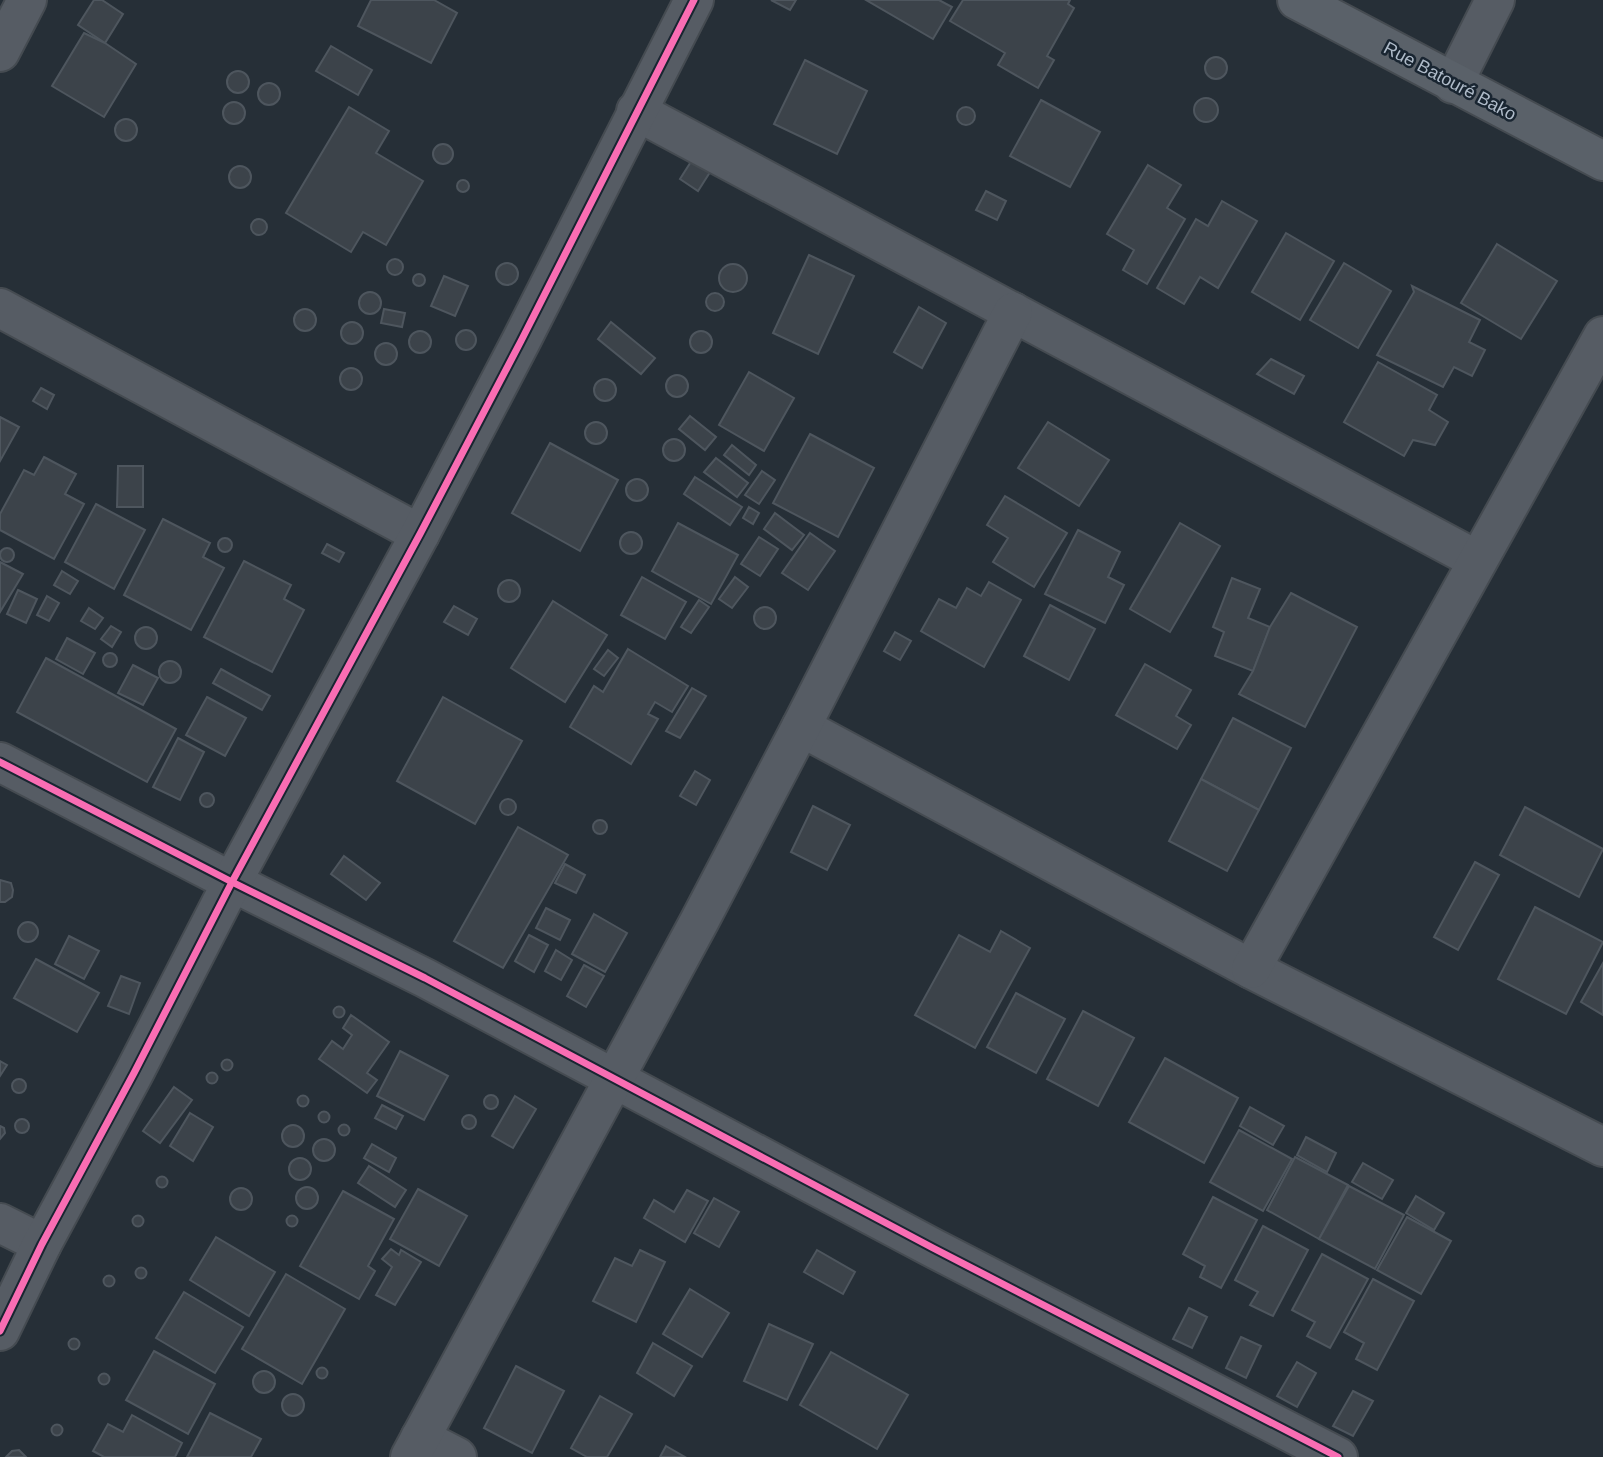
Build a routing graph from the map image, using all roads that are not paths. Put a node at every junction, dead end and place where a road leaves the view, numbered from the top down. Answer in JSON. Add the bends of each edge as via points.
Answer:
{"nodes":[{"id":1,"x":27,"y":0,"type":"edge"},
{"id":2,"x":694,"y":0,"type":"edge"},
{"id":3,"x":1297,"y":0,"type":"edge"},
{"id":4,"x":1495,"y":0,"type":"edge"},
{"id":5,"x":0,"y":52,"type":"edge"},
{"id":6,"x":1453,"y":84,"type":"junction"},
{"id":7,"x":636,"y":111,"type":"junction"},
{"id":8,"x":1603,"y":161,"type":"edge"},
{"id":9,"x":0,"y":308,"type":"edge"},
{"id":10,"x":1013,"y":312,"type":"junction"},
{"id":11,"x":1603,"y":336,"type":"edge"},
{"id":12,"x":420,"y":534,"type":"junction"},
{"id":13,"x":1476,"y":560,"type":"junction"},
{"id":14,"x":801,"y":727,"type":"junction"},
{"id":15,"x":0,"y":762,"type":"edge"},
{"id":16,"x":232,"y":882,"type":"junction"},
{"id":17,"x":1251,"y":969,"type":"junction"},
{"id":18,"x":613,"y":1079,"type":"junction"},
{"id":19,"x":1603,"y":1147,"type":"edge"},
{"id":20,"x":0,"y":1223,"type":"edge"},
{"id":21,"x":42,"y":1244,"type":"junction"},
{"id":22,"x":0,"y":1331,"type":"edge"},
{"id":23,"x":415,"y":1447,"type":"edge"},
{"id":24,"x":457,"y":1457,"type":"edge"},
{"id":25,"x":1338,"y":1457,"type":"edge"}],
"edges":[{"from":1,"to":5,"type":"street"},
{"from":2,"to":7,"type":"street"},
{"from":3,"to":6,"type":"main road","name":"Rue Batouré Bako"},
{"from":4,"to":6,"type":"street"},
{"from":6,"to":8,"type":"main road","name":"Rue Batouré Bako"},
{"from":7,"to":10,"type":"street"},
{"from":7,"to":12,"type":"street"},
{"from":9,"to":12,"type":"street"},
{"from":10,"to":13,"type":"street"},
{"from":10,"to":14,"type":"street"},
{"from":11,"to":13,"type":"street"},
{"from":12,"to":16,"type":"street"},
{"from":13,"to":17,"type":"street"},
{"from":14,"to":17,"type":"street"},
{"from":14,"to":18,"type":"street"},
{"from":15,"to":16,"type":"street"},
{"from":16,"to":18,"type":"street"},
{"from":16,"to":21,"type":"street"},
{"from":17,"to":19,"type":"street"},
{"from":18,"to":23,"type":"street"},
{"from":18,"to":25,"type":"street"},
{"from":20,"to":21,"type":"street"},
{"from":21,"to":22,"type":"street"},
{"from":23,"to":24,"type":"street"}]}
